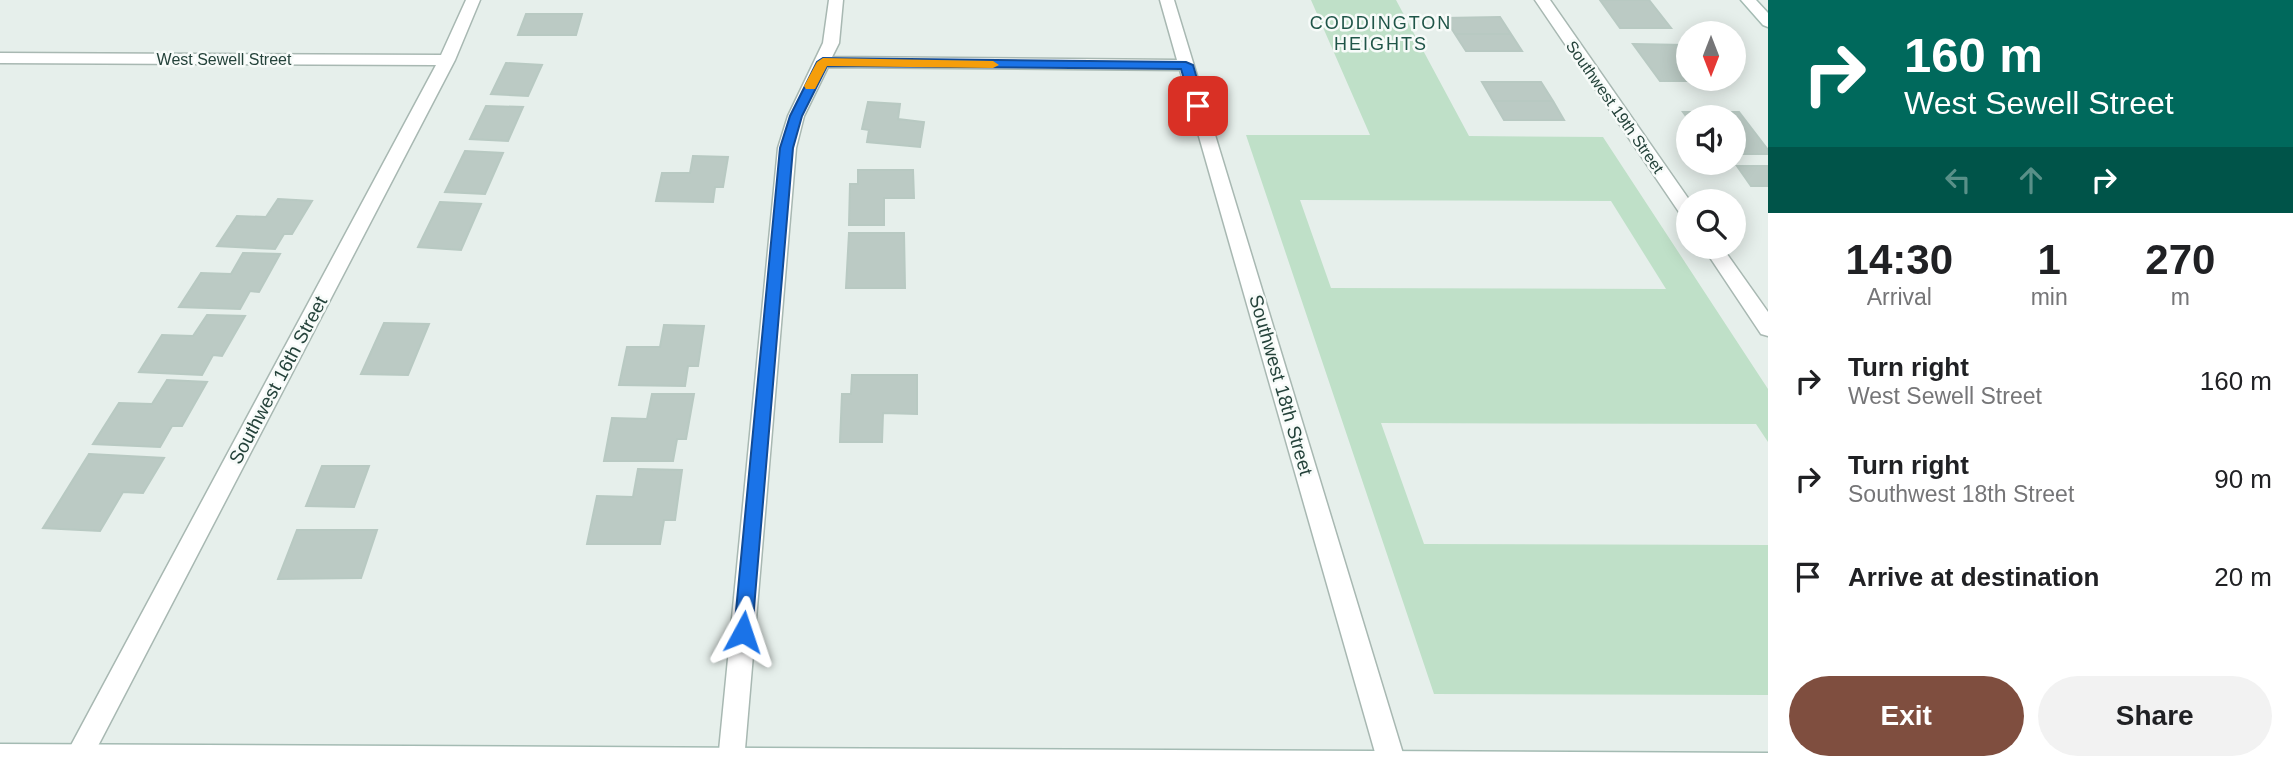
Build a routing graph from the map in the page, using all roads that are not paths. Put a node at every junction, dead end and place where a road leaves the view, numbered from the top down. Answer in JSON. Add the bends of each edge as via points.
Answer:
{"nodes":[{"id":1,"x":473,"y":0,"type":"edge"},
{"id":2,"x":836,"y":0,"type":"edge"},
{"id":3,"x":1167,"y":0,"type":"edge"},
{"id":4,"x":1542,"y":0,"type":"edge"},
{"id":5,"x":1748,"y":0,"type":"edge"},
{"id":6,"x":1768,"y":22,"type":"edge"},
{"id":7,"x":0,"y":58,"type":"edge"},
{"id":8,"x":447,"y":60,"type":"junction"},
{"id":9,"x":823,"y":62,"type":"junction"},
{"id":10,"x":1186,"y":65,"type":"junction"},
{"id":11,"x":1676,"y":194,"type":"edge"},
{"id":12,"x":1720,"y":259,"type":"edge"},
{"id":13,"x":1768,"y":328,"type":"edge"},
{"id":14,"x":0,"y":757,"type":"edge"},
{"id":15,"x":78,"y":758,"type":"junction"},
{"id":16,"x":731,"y":761,"type":"junction"},
{"id":17,"x":1768,"y":766,"type":"edge"},
{"id":18,"x":1394,"y":767,"type":"edge"}],
"edges":[{"from":1,"to":8,"type":"street","name":"Southwest 16th Street"},
{"from":2,"to":9,"type":"street","via":[[831,43]]},
{"from":3,"to":10,"type":"street","name":"Southwest 18th Street"},
{"from":4,"to":11,"type":"street","name":"Southwest 19th Street"},
{"from":5,"to":6,"type":"street"},
{"from":7,"to":8,"type":"street","name":"West Sewell Street"},
{"from":8,"to":15,"type":"street","name":"Southwest 16th Street"},
{"from":9,"to":10,"type":"street"},
{"from":9,"to":16,"type":"street","via":[[786,148]]},
{"from":10,"to":18,"type":"street","name":"Southwest 18th Street"},
{"from":12,"to":13,"type":"street"},
{"from":14,"to":15,"type":"street"},
{"from":15,"to":16,"type":"street"},
{"from":16,"to":18,"type":"street"},
{"from":17,"to":18,"type":"street"}]}
